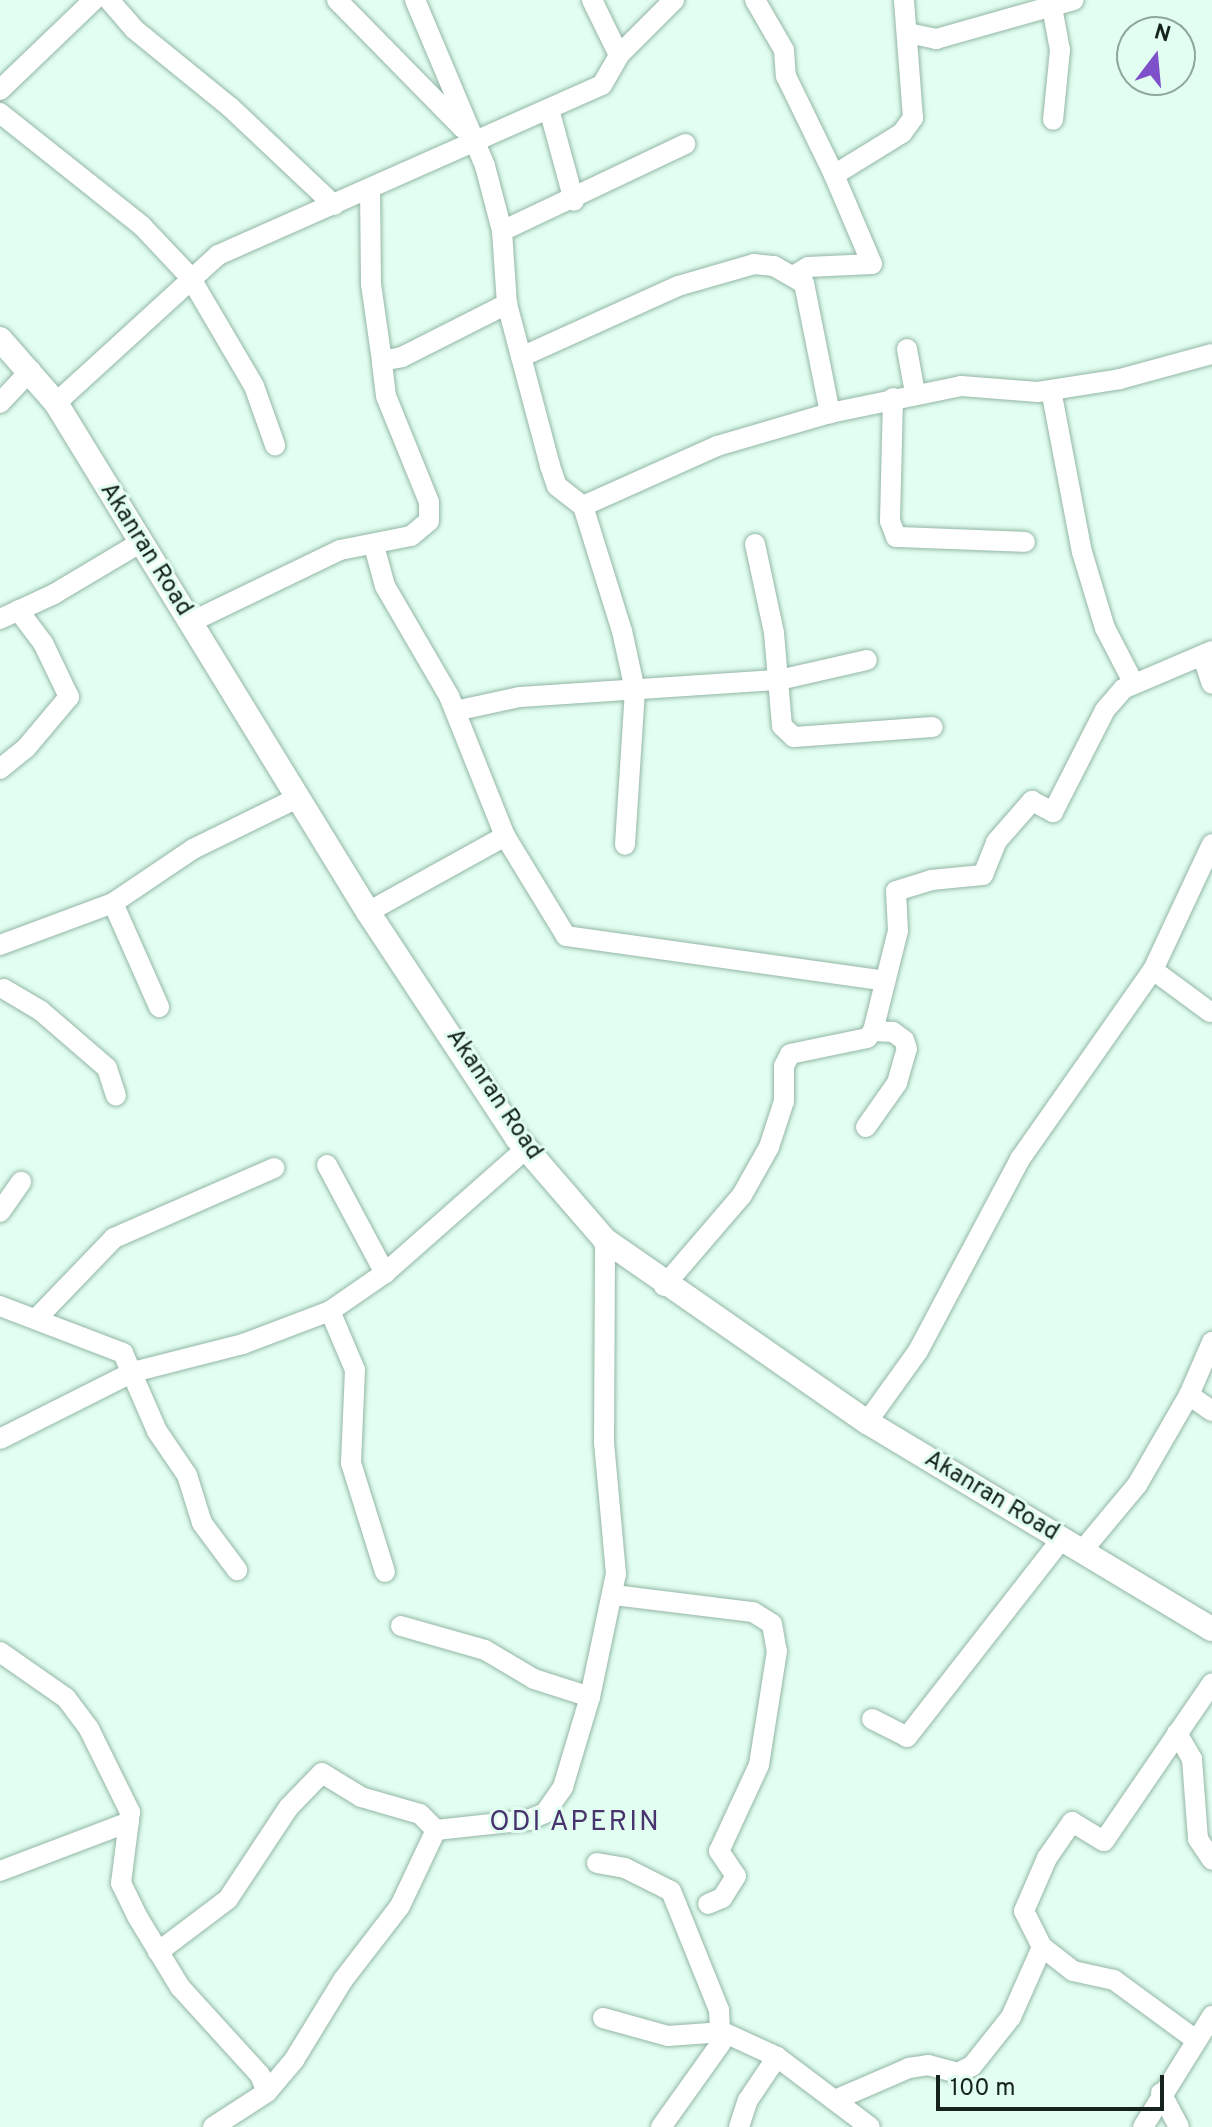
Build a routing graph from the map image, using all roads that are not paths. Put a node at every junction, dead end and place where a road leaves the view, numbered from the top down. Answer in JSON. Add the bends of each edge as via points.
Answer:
{"nodes":[{"id":1,"x":94,"y":0,"type":"edge"},
{"id":2,"x":109,"y":0,"type":"edge"},
{"id":3,"x":337,"y":0,"type":"edge"},
{"id":4,"x":415,"y":0,"type":"edge"},
{"id":5,"x":592,"y":0,"type":"edge"},
{"id":6,"x":674,"y":0,"type":"edge"},
{"id":7,"x":755,"y":0,"type":"edge"},
{"id":8,"x":904,"y":0,"type":"edge"},
{"id":9,"x":1074,"y":0,"type":"edge"},
{"id":10,"x":1052,"y":7,"type":"junction"},
{"id":11,"x":908,"y":33,"type":"junction"},
{"id":12,"x":619,"y":55,"type":"junction"},
{"id":13,"x":0,"y":90,"type":"edge"},
{"id":14,"x":549,"y":109,"type":"junction"},
{"id":15,"x":0,"y":113,"type":"edge"},
{"id":16,"x":1053,"y":120,"type":"dead end"},
{"id":17,"x":474,"y":140,"type":"junction"},
{"id":18,"x":685,"y":144,"type":"dead end"},
{"id":19,"x":834,"y":175,"type":"junction"},
{"id":20,"x":370,"y":188,"type":"junction"},
{"id":21,"x":574,"y":201,"type":"junction"},
{"id":22,"x":334,"y":205,"type":"junction"},
{"id":23,"x":502,"y":231,"type":"junction"},
{"id":24,"x":793,"y":276,"type":"junction"},
{"id":25,"x":190,"y":277,"type":"junction"},
{"id":26,"x":507,"y":304,"type":"junction"},
{"id":27,"x":0,"y":339,"type":"edge"},
{"id":28,"x":907,"y":349,"type":"dead end"},
{"id":29,"x":1212,"y":354,"type":"edge"},
{"id":30,"x":521,"y":357,"type":"junction"},
{"id":31,"x":382,"y":361,"type":"junction"},
{"id":32,"x":31,"y":370,"type":"junction"},
{"id":33,"x":1051,"y":390,"type":"junction"},
{"id":34,"x":915,"y":393,"type":"junction"},
{"id":35,"x":893,"y":398,"type":"junction"},
{"id":36,"x":0,"y":403,"type":"edge"},
{"id":37,"x":56,"y":403,"type":"junction"},
{"id":38,"x":830,"y":413,"type":"junction"},
{"id":39,"x":275,"y":445,"type":"dead end"},
{"id":40,"x":583,"y":506,"type":"junction"},
{"id":41,"x":1025,"y":542,"type":"dead end"},
{"id":42,"x":138,"y":544,"type":"junction"},
{"id":43,"x":755,"y":544,"type":"dead end"},
{"id":44,"x":374,"y":546,"type":"junction"},
{"id":45,"x":9,"y":615,"type":"edge"},
{"id":46,"x":191,"y":622,"type":"junction"},
{"id":47,"x":1207,"y":654,"type":"edge"},
{"id":48,"x":867,"y":660,"type":"dead end"},
{"id":49,"x":779,"y":680,"type":"junction"},
{"id":50,"x":1133,"y":682,"type":"junction"},
{"id":51,"x":1212,"y":684,"type":"edge"},
{"id":52,"x":635,"y":690,"type":"junction"},
{"id":53,"x":455,"y":711,"type":"junction"},
{"id":54,"x":933,"y":727,"type":"dead end"},
{"id":55,"x":0,"y":769,"type":"edge"},
{"id":56,"x":299,"y":797,"type":"junction"},
{"id":57,"x":505,"y":836,"type":"junction"},
{"id":58,"x":1212,"y":844,"type":"edge"},
{"id":59,"x":625,"y":845,"type":"dead end"},
{"id":60,"x":1206,"y":875,"type":"edge"},
{"id":61,"x":113,"y":903,"type":"junction"},
{"id":62,"x":368,"y":912,"type":"junction"},
{"id":63,"x":0,"y":945,"type":"edge"},
{"id":64,"x":1153,"y":970,"type":"junction"},
{"id":65,"x":885,"y":981,"type":"junction"},
{"id":66,"x":1,"y":991,"type":"edge"},
{"id":67,"x":159,"y":1007,"type":"dead end"},
{"id":68,"x":1210,"y":1012,"type":"edge"},
{"id":69,"x":873,"y":1031,"type":"junction"},
{"id":70,"x":116,"y":1096,"type":"dead end"},
{"id":71,"x":866,"y":1127,"type":"dead end"},
{"id":72,"x":527,"y":1148,"type":"junction"},
{"id":73,"x":327,"y":1165,"type":"dead end"},
{"id":74,"x":274,"y":1168,"type":"dead end"},
{"id":75,"x":21,"y":1182,"type":"dead end"},
{"id":76,"x":0,"y":1212,"type":"edge"},
{"id":77,"x":605,"y":1240,"type":"junction"},
{"id":78,"x":385,"y":1273,"type":"junction"},
{"id":79,"x":664,"y":1286,"type":"junction"},
{"id":80,"x":0,"y":1306,"type":"edge"},
{"id":81,"x":330,"y":1311,"type":"junction"},
{"id":82,"x":37,"y":1318,"type":"junction"},
{"id":83,"x":1212,"y":1342,"type":"edge"},
{"id":84,"x":133,"y":1372,"type":"junction"},
{"id":85,"x":1189,"y":1395,"type":"junction"},
{"id":86,"x":1212,"y":1411,"type":"edge"},
{"id":87,"x":867,"y":1422,"type":"junction"},
{"id":88,"x":0,"y":1439,"type":"edge"},
{"id":89,"x":1072,"y":1545,"type":"junction"},
{"id":90,"x":237,"y":1570,"type":"dead end"},
{"id":91,"x":385,"y":1572,"type":"dead end"},
{"id":92,"x":614,"y":1595,"type":"junction"},
{"id":93,"x":401,"y":1626,"type":"dead end"},
{"id":94,"x":1212,"y":1629,"type":"edge"},
{"id":95,"x":0,"y":1652,"type":"edge"},
{"id":96,"x":1212,"y":1683,"type":"edge"},
{"id":97,"x":590,"y":1697,"type":"junction"},
{"id":98,"x":872,"y":1719,"type":"dead end"},
{"id":99,"x":1177,"y":1733,"type":"junction"},
{"id":100,"x":129,"y":1822,"type":"junction"},
{"id":101,"x":436,"y":1830,"type":"junction"},
{"id":102,"x":1212,"y":1860,"type":"edge"},
{"id":103,"x":597,"y":1863,"type":"dead end"},
{"id":104,"x":0,"y":1871,"type":"edge"},
{"id":105,"x":708,"y":1904,"type":"dead end"},
{"id":106,"x":1042,"y":1947,"type":"junction"},
{"id":107,"x":158,"y":1952,"type":"junction"},
{"id":108,"x":1212,"y":2016,"type":"edge"},
{"id":109,"x":603,"y":2018,"type":"dead end"},
{"id":110,"x":723,"y":2032,"type":"junction"},
{"id":111,"x":1196,"y":2040,"type":"junction"},
{"id":112,"x":777,"y":2057,"type":"junction"},
{"id":113,"x":267,"y":2092,"type":"junction"},
{"id":114,"x":1161,"y":2093,"type":"junction"},
{"id":115,"x":835,"y":2100,"type":"junction"},
{"id":116,"x":213,"y":2127,"type":"edge"},
{"id":117,"x":661,"y":2127,"type":"edge"},
{"id":118,"x":739,"y":2127,"type":"edge"},
{"id":119,"x":870,"y":2127,"type":"edge"},
{"id":120,"x":1143,"y":2127,"type":"edge"},
{"id":121,"x":1179,"y":2127,"type":"edge"}],
"edges":[{"from":1,"to":13,"type":"street"},
{"from":2,"to":22,"type":"street","via":[[134,29],[230,107]]},
{"from":3,"to":17,"type":"street"},
{"from":4,"to":17,"type":"street"},
{"from":5,"to":12,"type":"street"},
{"from":6,"to":12,"type":"street"},
{"from":7,"to":19,"type":"street","via":[[784,50],[786,76]]},
{"from":8,"to":11,"type":"street"},
{"from":9,"to":10,"type":"street"},
{"from":10,"to":11,"type":"street","via":[[936,39]]},
{"from":10,"to":16,"type":"street","via":[[1060,50]]},
{"from":11,"to":19,"type":"street","via":[[913,118],[902,133]]},
{"from":12,"to":14,"type":"street","via":[[602,85]]},
{"from":14,"to":17,"type":"street"},
{"from":14,"to":21,"type":"street"},
{"from":15,"to":25,"type":"street","via":[[142,226]]},
{"from":17,"to":20,"type":"street"},
{"from":17,"to":23,"type":"street"},
{"from":18,"to":21,"type":"street"},
{"from":19,"to":24,"type":"street","via":[[872,264],[808,267]]},
{"from":20,"to":22,"type":"street"},
{"from":20,"to":31,"type":"street","via":[[371,284]]},
{"from":21,"to":23,"type":"street"},
{"from":22,"to":25,"type":"street","via":[[218,255]]},
{"from":23,"to":26,"type":"street"},
{"from":24,"to":30,"type":"street","via":[[754,264],[722,272],[678,286]]},
{"from":24,"to":38,"type":"street","via":[[804,283]]},
{"from":25,"to":37,"type":"street"},
{"from":25,"to":39,"type":"street","via":[[259,396]]},
{"from":26,"to":30,"type":"street"},
{"from":26,"to":31,"type":"street","via":[[402,357]]},
{"from":27,"to":32,"type":"main road","name":"Akanran Road"},
{"from":28,"to":34,"type":"street"},
{"from":29,"to":33,"type":"street","via":[[1120,379]]},
{"from":30,"to":40,"type":"street","via":[[557,486]]},
{"from":31,"to":44,"type":"street","via":[[386,396],[429,502],[429,521],[411,536]]},
{"from":32,"to":36,"type":"street"},
{"from":32,"to":37,"type":"main road","name":"Akanran Road"},
{"from":33,"to":34,"type":"street","via":[[961,386]]},
{"from":33,"to":50,"type":"street","via":[[1082,552],[1105,628]]},
{"from":34,"to":35,"type":"street"},
{"from":35,"to":38,"type":"street"},
{"from":35,"to":41,"type":"street","via":[[890,521],[896,537]]},
{"from":37,"to":42,"type":"main road","name":"Akanran Road"},
{"from":38,"to":40,"type":"street","via":[[717,446]]},
{"from":40,"to":52,"type":"street","via":[[600,550]]},
{"from":42,"to":45,"type":"street"},
{"from":42,"to":46,"type":"main road","name":"Akanran Road"},
{"from":43,"to":49,"type":"street"},
{"from":44,"to":46,"type":"street","via":[[340,550]]},
{"from":44,"to":53,"type":"street","via":[[385,586]]},
{"from":45,"to":55,"type":"street","via":[[43,643],[69,697],[26,748]]},
{"from":46,"to":56,"type":"main road","name":"Akanran Road"},
{"from":47,"to":50,"type":"street"},
{"from":47,"to":51,"type":"street"},
{"from":48,"to":49,"type":"street"},
{"from":49,"to":52,"type":"street"},
{"from":49,"to":54,"type":"street","via":[[782,726],[794,737]]},
{"from":50,"to":65,"type":"street","via":[[1105,710],[1053,812],[1032,801],[996,842],[983,875],[931,880],[896,891],[898,931]]},
{"from":52,"to":53,"type":"street","via":[[495,700]]},
{"from":52,"to":59,"type":"street"},
{"from":53,"to":57,"type":"street"},
{"from":56,"to":61,"type":"street","via":[[193,849]]},
{"from":56,"to":62,"type":"main road","name":"Akanran Road"},
{"from":57,"to":62,"type":"street"},
{"from":57,"to":65,"type":"street","via":[[566,936]]},
{"from":58,"to":60,"type":"street"},
{"from":60,"to":64,"type":"street"},
{"from":61,"to":63,"type":"street"},
{"from":61,"to":67,"type":"street"},
{"from":62,"to":72,"type":"main road","name":"Akanran Road"},
{"from":64,"to":68,"type":"street"},
{"from":64,"to":87,"type":"street","via":[[1020,1159],[918,1351]]},
{"from":65,"to":69,"type":"street"},
{"from":66,"to":70,"type":"street","via":[[33,1005],[107,1068]]},
{"from":69,"to":71,"type":"street","via":[[893,1032],[907,1049],[897,1083]]},
{"from":69,"to":79,"type":"street","via":[[867,1038],[790,1054],[784,1066],[784,1101],[769,1147],[742,1195]]},
{"from":72,"to":77,"type":"main road","name":"Akanran Road"},
{"from":72,"to":78,"type":"street"},
{"from":73,"to":78,"type":"street"},
{"from":74,"to":82,"type":"street","via":[[114,1238]]},
{"from":75,"to":76,"type":"street"},
{"from":77,"to":79,"type":"main road","name":"Akanran Road"},
{"from":77,"to":92,"type":"street","via":[[603,1416]]},
{"from":78,"to":81,"type":"street"},
{"from":79,"to":87,"type":"main road","name":"Akanran Road"},
{"from":80,"to":82,"type":"street"},
{"from":81,"to":84,"type":"street","via":[[243,1344]]},
{"from":81,"to":91,"type":"street","via":[[355,1370],[351,1463]]},
{"from":82,"to":84,"type":"street","via":[[123,1353]]},
{"from":83,"to":85,"type":"street"},
{"from":84,"to":88,"type":"street"},
{"from":84,"to":90,"type":"street","via":[[157,1431],[187,1475],[202,1523]]},
{"from":85,"to":86,"type":"street"},
{"from":85,"to":89,"type":"street","via":[[1137,1485]]},
{"from":87,"to":89,"type":"main road","name":"Akanran Road"},
{"from":89,"to":94,"type":"main road","name":"Akanran Road"},
{"from":89,"to":98,"type":"street","via":[[907,1737]]},
{"from":92,"to":97,"type":"street"},
{"from":92,"to":105,"type":"street","via":[[753,1612],[772,1624],[777,1651],[759,1765],[719,1851],[736,1876],[722,1898]]},
{"from":93,"to":97,"type":"street","via":[[478,1647],[534,1679]]},
{"from":95,"to":100,"type":"street","via":[[66,1698],[106,1760],[130,1812]]},
{"from":96,"to":99,"type":"street"},
{"from":97,"to":101,"type":"street","via":[[564,1784],[545,1813]]},
{"from":99,"to":102,"type":"street","via":[[1192,1759],[1198,1839]]},
{"from":99,"to":106,"type":"street","via":[[1104,1841],[1072,1822],[1047,1858],[1024,1911]]},
{"from":100,"to":104,"type":"street"},
{"from":100,"to":107,"type":"street","via":[[121,1883]]},
{"from":101,"to":107,"type":"street","via":[[420,1814],[361,1797],[322,1773],[289,1807],[228,1899]]},
{"from":101,"to":113,"type":"street","via":[[400,1906]]},
{"from":103,"to":110,"type":"street","via":[[625,1868],[671,1891]]},
{"from":106,"to":111,"type":"street","via":[[1073,1971],[1127,1988]]},
{"from":106,"to":115,"type":"street","via":[[1011,2017],[972,2066],[958,2073],[928,2065],[909,2068]]},
{"from":107,"to":113,"type":"street","via":[[206,2019],[260,2075]]},
{"from":108,"to":111,"type":"street"},
{"from":109,"to":110,"type":"street","via":[[668,2036]]},
{"from":110,"to":112,"type":"street"},
{"from":110,"to":117,"type":"street","via":[[714,2056]]},
{"from":111,"to":114,"type":"street"},
{"from":112,"to":115,"type":"street"},
{"from":112,"to":118,"type":"street","via":[[748,2100]]},
{"from":113,"to":116,"type":"street"},
{"from":114,"to":120,"type":"street"},
{"from":114,"to":121,"type":"street"},
{"from":115,"to":119,"type":"street"}]}
